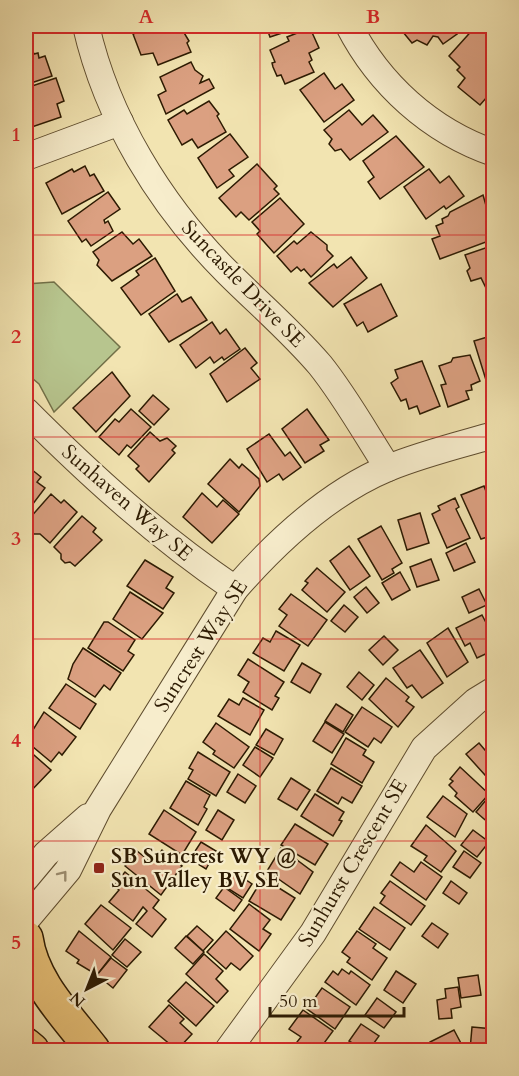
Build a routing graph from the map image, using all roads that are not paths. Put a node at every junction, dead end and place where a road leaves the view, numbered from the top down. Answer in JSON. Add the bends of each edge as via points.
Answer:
{"nodes":[{"id":1,"x":86,"y":26,"type":"edge"},
{"id":2,"x":349,"y":26,"type":"edge"},
{"id":3,"x":120,"y":122,"type":"junction"},
{"id":4,"x":494,"y":153,"type":"edge"},
{"id":5,"x":26,"y":157,"type":"edge"},
{"id":6,"x":26,"y":411,"type":"edge"},
{"id":7,"x":494,"y":435,"type":"edge"},
{"id":8,"x":388,"y":468,"type":"junction"},
{"id":9,"x":235,"y":590,"type":"junction"},
{"id":10,"x":494,"y":690,"type":"edge"},
{"id":11,"x":98,"y":809,"type":"junction"},
{"id":12,"x":26,"y":878,"type":"edge"},
{"id":13,"x":26,"y":920,"type":"edge"},
{"id":14,"x":26,"y":938,"type":"edge"},
{"id":15,"x":26,"y":995,"type":"edge"},
{"id":16,"x":26,"y":1045,"type":"edge"},
{"id":17,"x":32,"y":1050,"type":"edge"},
{"id":18,"x":87,"y":1050,"type":"edge"},
{"id":19,"x":93,"y":1050,"type":"edge"},
{"id":20,"x":228,"y":1050,"type":"edge"}],
"edges":[{"from":1,"to":3,"type":"street","name":"Suncastle Drive SE"},
{"from":2,"to":4,"type":"street","via":[[369,60],[400,96],[438,126]]},
{"from":3,"to":5,"type":"street"},
{"from":3,"to":8,"type":"street","name":"Suncastle Drive SE","via":[[178,217],[321,367]]},
{"from":6,"to":9,"type":"street","name":"Sunhaven Way SE","via":[[138,517]]},
{"from":7,"to":8,"type":"street","name":"Suncrest Way SE"},
{"from":8,"to":9,"type":"street","name":"Suncrest Way SE","via":[[307,519],[272,549]]},
{"from":9,"to":11,"type":"street","name":"Suncrest Way SE"},
{"from":10,"to":20,"type":"street","name":"Sunhurst Crescent SE","via":[[476,701],[424,748],[313,933]]},
{"from":11,"to":12,"type":"street","name":"Suncrest Way SE","via":[[46,854]]},
{"from":13,"to":11,"type":"street","name":"Suncrest Way SE","one_way":true,"via":[[68,870]]},
{"from":14,"to":19,"type":"main road","via":[[40,981]]},
{"from":15,"to":18,"type":"main road"},
{"from":16,"to":17,"type":"main road"}]}
